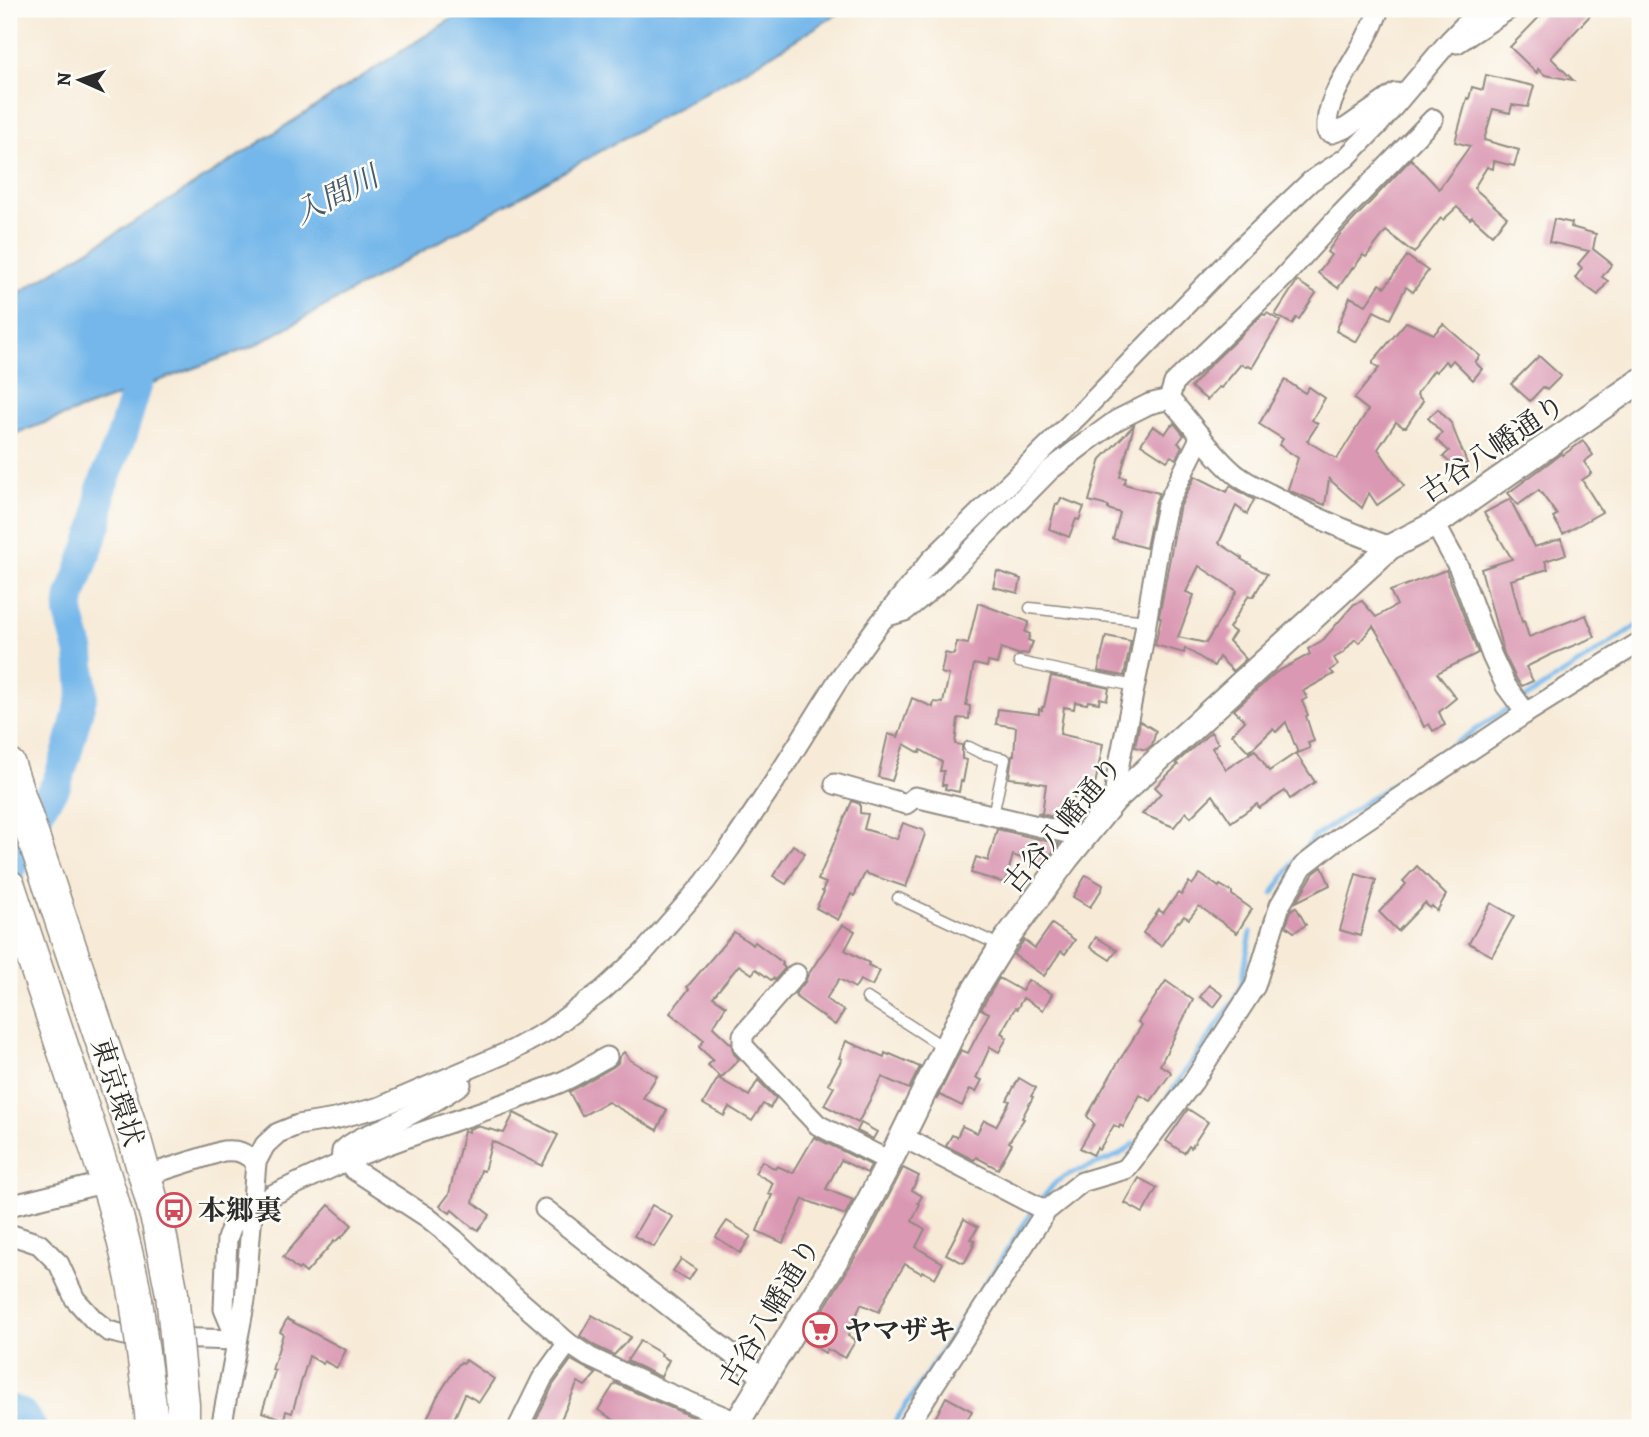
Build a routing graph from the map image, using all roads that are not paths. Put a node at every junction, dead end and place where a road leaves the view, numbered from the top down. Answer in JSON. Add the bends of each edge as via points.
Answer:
{"nodes":[{"id":1,"x":1380,"y":9,"type":"edge"},
{"id":2,"x":1479,"y":9,"type":"edge"},
{"id":3,"x":1509,"y":9,"type":"edge"},
{"id":4,"x":1450,"y":40,"type":"junction"},
{"id":5,"x":1418,"y":80,"type":"junction"},
{"id":6,"x":1433,"y":119,"type":"dead end"},
{"id":7,"x":1640,"y":381,"type":"edge"},
{"id":8,"x":1169,"y":399,"type":"junction"},
{"id":9,"x":1201,"y":436,"type":"junction"},
{"id":10,"x":1435,"y":524,"type":"junction"},
{"id":11,"x":1390,"y":547,"type":"junction"},
{"id":12,"x":1030,"y":608,"type":"dead end"},
{"id":13,"x":885,"y":616,"type":"junction"},
{"id":14,"x":1147,"y":621,"type":"junction"},
{"id":15,"x":1640,"y":642,"type":"edge"},
{"id":16,"x":1019,"y":662,"type":"dead end"},
{"id":17,"x":1134,"y":686,"type":"junction"},
{"id":18,"x":1526,"y":713,"type":"junction"},
{"id":19,"x":969,"y":747,"type":"dead end"},
{"id":20,"x":9,"y":765,"type":"edge"},
{"id":21,"x":835,"y":784,"type":"dead end"},
{"id":22,"x":1114,"y":800,"type":"junction"},
{"id":23,"x":993,"y":816,"type":"junction"},
{"id":24,"x":1084,"y":837,"type":"junction"},
{"id":25,"x":9,"y":886,"type":"edge"},
{"id":26,"x":898,"y":898,"type":"dead end"},
{"id":27,"x":1001,"y":946,"type":"junction"},
{"id":28,"x":796,"y":974,"type":"dead end"},
{"id":29,"x":867,"y":998,"type":"dead end"},
{"id":30,"x":946,"y":1048,"type":"junction"},
{"id":31,"x":607,"y":1057,"type":"dead end"},
{"id":32,"x":478,"y":1066,"type":"junction"},
{"id":33,"x":901,"y":1136,"type":"junction"},
{"id":34,"x":344,"y":1161,"type":"junction"},
{"id":35,"x":889,"y":1161,"type":"junction"},
{"id":36,"x":256,"y":1162,"type":"junction"},
{"id":37,"x":145,"y":1176,"type":"junction"},
{"id":38,"x":107,"y":1182,"type":"junction"},
{"id":39,"x":272,"y":1195,"type":"dead end"},
{"id":40,"x":9,"y":1206,"type":"edge"},
{"id":41,"x":545,"y":1209,"type":"dead end"},
{"id":42,"x":1045,"y":1211,"type":"junction"},
{"id":43,"x":245,"y":1215,"type":"dead end"},
{"id":44,"x":9,"y":1234,"type":"edge"},
{"id":45,"x":237,"y":1340,"type":"junction"},
{"id":46,"x":568,"y":1343,"type":"junction"},
{"id":47,"x":764,"y":1378,"type":"junction"},
{"id":48,"x":735,"y":1425,"type":"edge"},
{"id":49,"x":152,"y":1428,"type":"edge"},
{"id":50,"x":183,"y":1428,"type":"edge"},
{"id":51,"x":221,"y":1428,"type":"edge"},
{"id":52,"x":518,"y":1428,"type":"edge"},
{"id":53,"x":906,"y":1428,"type":"edge"}],
"edges":[{"from":1,"to":5,"type":"street","via":[[1336,92],[1327,131],[1346,128]]},
{"from":2,"to":4,"type":"street"},
{"from":3,"to":4,"type":"street","via":[[1458,43]]},
{"from":4,"to":5,"type":"street"},
{"from":5,"to":13,"type":"street","via":[[1346,158],[1311,181],[1241,248],[931,560]]},
{"from":6,"to":8,"type":"street","via":[[1283,278],[1174,383]]},
{"from":7,"to":10,"type":"street","name":"古谷八幡通り"},
{"from":8,"to":9,"type":"street"},
{"from":8,"to":13,"type":"street","via":[[1117,420],[1084,444],[1041,480],[941,582],[905,611]]},
{"from":9,"to":11,"type":"street","via":[[1235,474],[1298,509]]},
{"from":9,"to":14,"type":"street","via":[[1167,505]]},
{"from":10,"to":11,"type":"street","name":"古谷八幡通り"},
{"from":10,"to":18,"type":"street","via":[[1459,568],[1506,686]]},
{"from":11,"to":22,"type":"street","name":"古谷八幡通り"},
{"from":12,"to":14,"type":"lane"},
{"from":13,"to":32,"type":"street","via":[[730,848],[643,953],[549,1030]]},
{"from":14,"to":17,"type":"street"},
{"from":15,"to":18,"type":"street"},
{"from":16,"to":17,"type":"lane"},
{"from":17,"to":22,"type":"street"},
{"from":18,"to":42,"type":"street","via":[[1303,866],[1280,905],[1255,986],[1193,1082],[1126,1169],[1082,1182]]},
{"from":19,"to":23,"type":"lane","via":[[1005,759]]},
{"from":20,"to":37,"type":"highway","name":"東京環状"},
{"from":21,"to":23,"type":"street","via":[[905,804],[915,797]]},
{"from":22,"to":24,"type":"street","name":"古谷八幡通り"},
{"from":23,"to":24,"type":"street"},
{"from":24,"to":27,"type":"street","name":"古谷八幡通り"},
{"from":25,"to":38,"type":"highway","name":"東京環状"},
{"from":26,"to":27,"type":"lane"},
{"from":27,"to":30,"type":"street","name":"古谷八幡通り"},
{"from":28,"to":35,"type":"street","via":[[743,1035],[743,1046],[818,1125]]},
{"from":29,"to":30,"type":"lane"},
{"from":30,"to":33,"type":"street","name":"古谷八幡通り"},
{"from":31,"to":34,"type":"street","via":[[562,1082]]},
{"from":32,"to":34,"type":"street","via":[[450,1091],[349,1143],[342,1151]]},
{"from":32,"to":36,"type":"street","via":[[380,1107],[278,1133]]},
{"from":33,"to":35,"type":"street","name":"古谷八幡通り"},
{"from":33,"to":42,"type":"street"},
{"from":34,"to":39,"type":"street"},
{"from":34,"to":46,"type":"street","via":[[427,1217]]},
{"from":35,"to":47,"type":"street","name":"古谷八幡通り","via":[[855,1228]]},
{"from":36,"to":37,"type":"street","via":[[240,1151],[223,1151]]},
{"from":36,"to":45,"type":"street","via":[[245,1300]]},
{"from":37,"to":50,"type":"highway","name":"東京環状","bridge":true,"via":[[172,1294]]},
{"from":38,"to":40,"type":"street"},
{"from":38,"to":49,"type":"highway","name":"東京環状","bridge":true,"via":[[131,1272]]},
{"from":41,"to":47,"type":"street"},
{"from":42,"to":53,"type":"street"},
{"from":43,"to":45,"type":"street","via":[[232,1225],[227,1239],[224,1309]]},
{"from":44,"to":45,"type":"street","via":[[39,1244],[59,1264],[75,1299],[108,1331],[133,1337]]},
{"from":45,"to":51,"type":"street"},
{"from":46,"to":48,"type":"street"},
{"from":46,"to":52,"type":"street","via":[[542,1379]]},
{"from":47,"to":48,"type":"street","name":"古谷八幡通り"}]}
